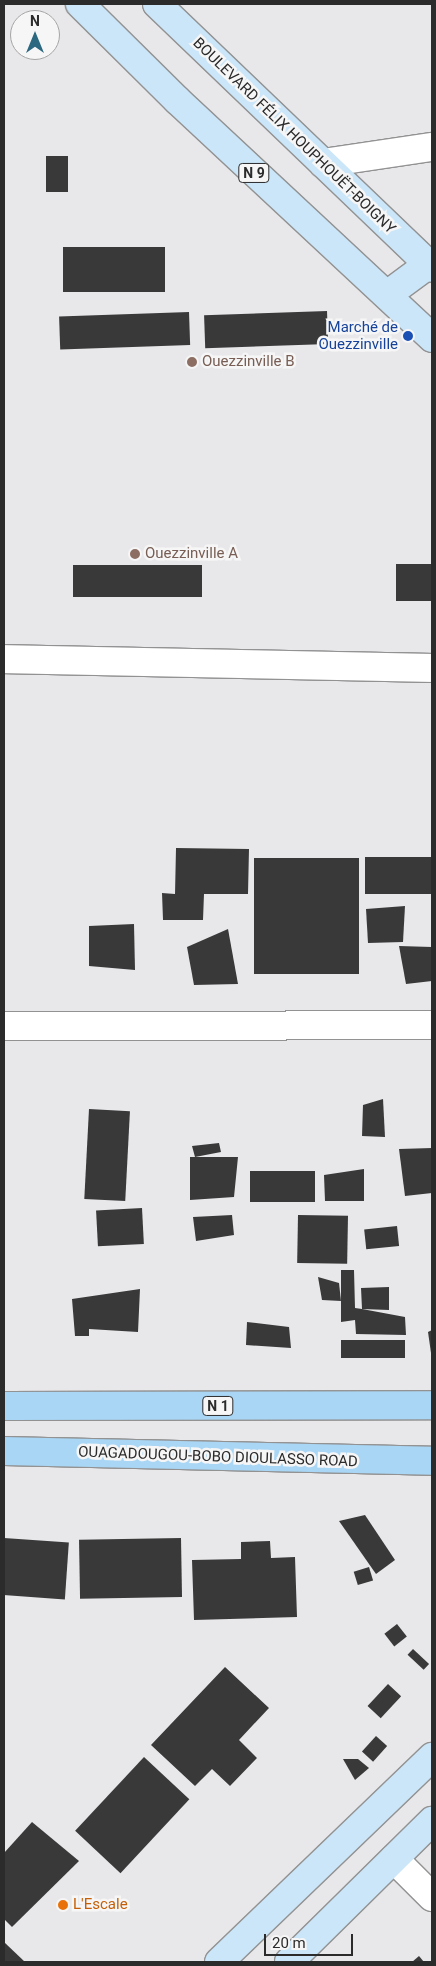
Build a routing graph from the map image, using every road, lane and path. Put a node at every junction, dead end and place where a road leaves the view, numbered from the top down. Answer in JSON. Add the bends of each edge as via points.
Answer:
{"nodes":[{"id":1,"x":80,"y":4,"type":"edge"},
{"id":2,"x":157,"y":4,"type":"edge"},
{"id":3,"x":432,"y":147,"type":"edge"},
{"id":4,"x":322,"y":163,"type":"junction"},
{"id":5,"x":431,"y":266,"type":"edge"},
{"id":6,"x":387,"y":295,"type":"junction"},
{"id":7,"x":432,"y":338,"type":"edge"},
{"id":8,"x":4,"y":659,"type":"edge"},
{"id":9,"x":432,"y":668,"type":"edge"},
{"id":10,"x":432,"y":1025,"type":"edge"},
{"id":11,"x":4,"y":1026,"type":"edge"},
{"id":12,"x":432,"y":1405,"type":"edge"},
{"id":13,"x":4,"y":1406,"type":"edge"},
{"id":14,"x":4,"y":1451,"type":"edge"},
{"id":15,"x":432,"y":1461,"type":"edge"},
{"id":16,"x":402,"y":1463,"type":"junction"},
{"id":17,"x":432,"y":1468,"type":"edge"},
{"id":18,"x":432,"y":1757,"type":"edge"},
{"id":19,"x":432,"y":1821,"type":"edge"},
{"id":20,"x":394,"y":1859,"type":"junction"},
{"id":21,"x":432,"y":1897,"type":"edge"},
{"id":22,"x":219,"y":1962,"type":"edge"},
{"id":23,"x":289,"y":1962,"type":"edge"}],
"edges":[{"from":1,"to":6,"type":"main road","number":"N 9","via":[[177,100]]},
{"from":2,"to":4,"type":"main road","name":"BOULEVARD FÉLIX HOUPHOUËT-BOIGNY"},
{"from":3,"to":4,"type":"street"},
{"from":4,"to":5,"type":"main road","name":"BOULEVARD FÉLIX HOUPHOUËT-BOIGNY"},
{"from":5,"to":6,"type":"main road"},
{"from":6,"to":7,"type":"main road","number":"N 9"},
{"from":8,"to":9,"type":"street"},
{"from":10,"to":11,"type":"street"},
{"from":12,"to":13,"type":"highway","number":"N 1"},
{"from":14,"to":16,"type":"highway","name":"OUAGADOUGOU-BOBO DIOULASSO ROAD"},
{"from":15,"to":16,"type":"highway","name":"OUAGADOUGOU-BOBO DIOULASSO ROAD"},
{"from":16,"to":17,"type":"highway"},
{"from":18,"to":22,"type":"main road"},
{"from":19,"to":20,"type":"main road"},
{"from":20,"to":21,"type":"street"},
{"from":20,"to":23,"type":"main road"}]}
